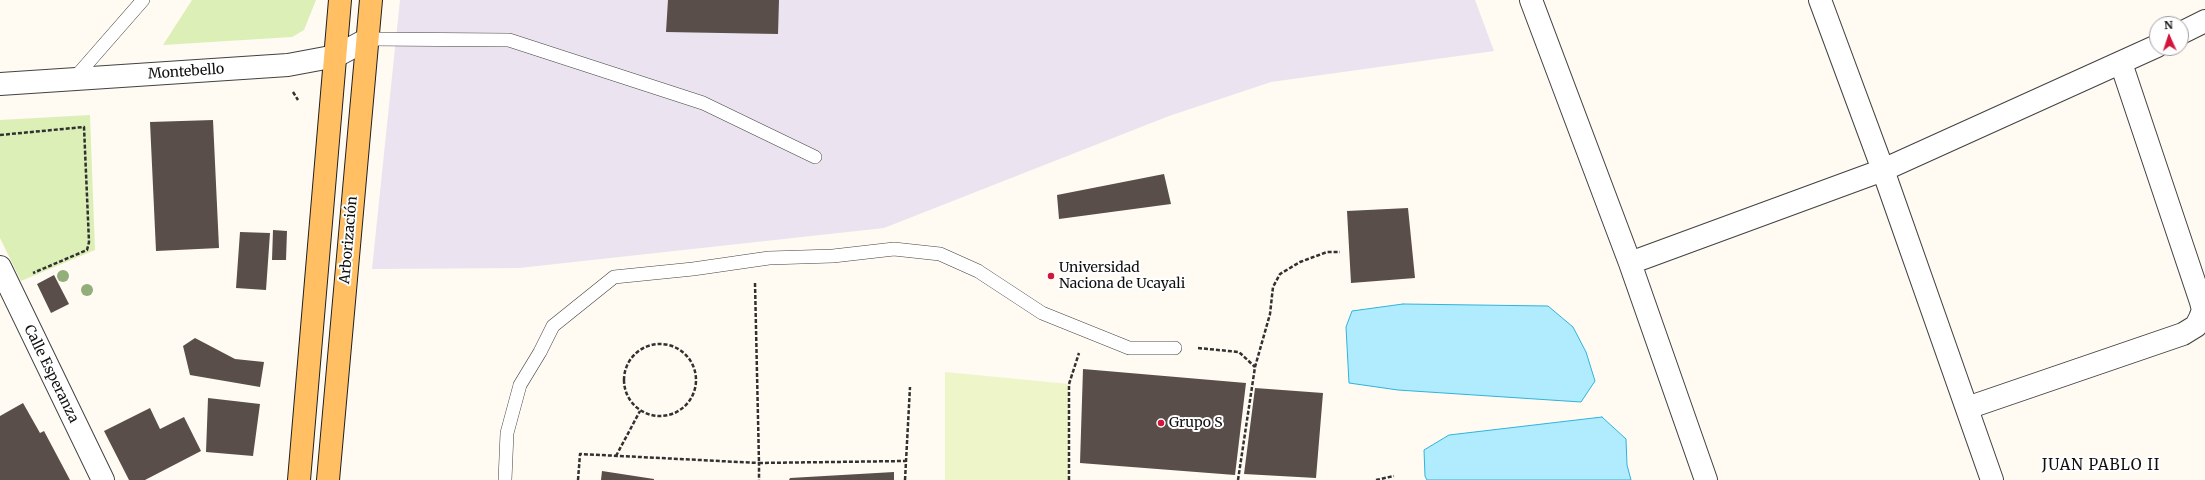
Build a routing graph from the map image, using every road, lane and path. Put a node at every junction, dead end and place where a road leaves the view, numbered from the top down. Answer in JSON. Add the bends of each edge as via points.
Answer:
{"nodes":[{"id":1,"x":143,"y":0,"type":"edge"},
{"id":2,"x":340,"y":0,"type":"edge"},
{"id":3,"x":371,"y":0,"type":"edge"},
{"id":4,"x":1531,"y":0,"type":"edge"},
{"id":5,"x":1820,"y":0,"type":"edge"},
{"id":6,"x":2205,"y":21,"type":"edge"},
{"id":7,"x":2189,"y":29,"type":"edge"},
{"id":8,"x":368,"y":39,"type":"junction"},
{"id":9,"x":2149,"y":50,"type":"edge"},
{"id":10,"x":336,"y":56,"type":"junction"},
{"id":11,"x":2121,"y":62,"type":"junction"},
{"id":12,"x":73,"y":80,"type":"junction"},
{"id":13,"x":0,"y":84,"type":"edge"},
{"id":14,"x":0,"y":135,"type":"edge"},
{"id":15,"x":815,"y":157,"type":"dead end"},
{"id":16,"x":1883,"y":170,"type":"junction"},
{"id":17,"x":1340,"y":252,"type":"dead end"},
{"id":18,"x":754,"y":260,"type":"junction"},
{"id":19,"x":1630,"y":263,"type":"junction"},
{"id":20,"x":0,"y":267,"type":"edge"},
{"id":21,"x":29,"y":274,"type":"dead end"},
{"id":22,"x":1093,"y":333,"type":"junction"},
{"id":23,"x":1175,"y":348,"type":"joint"},
{"id":24,"x":1255,"y":368,"type":"junction"},
{"id":25,"x":910,"y":387,"type":"dead end"},
{"id":26,"x":1967,"y":408,"type":"junction"},
{"id":27,"x":640,"y":411,"type":"junction"},
{"id":28,"x":616,"y":456,"type":"junction"},
{"id":29,"x":906,"y":461,"type":"junction"},
{"id":30,"x":758,"y":463,"type":"junction"},
{"id":31,"x":1394,"y":476,"type":"dead end"},
{"id":32,"x":103,"y":480,"type":"edge"},
{"id":33,"x":299,"y":480,"type":"edge"},
{"id":34,"x":328,"y":480,"type":"edge"},
{"id":35,"x":506,"y":480,"type":"edge"},
{"id":36,"x":578,"y":480,"type":"edge"},
{"id":37,"x":759,"y":480,"type":"edge"},
{"id":38,"x":905,"y":480,"type":"edge"},
{"id":39,"x":1069,"y":480,"type":"edge"},
{"id":40,"x":1238,"y":480,"type":"edge"},
{"id":41,"x":1376,"y":480,"type":"edge"},
{"id":42,"x":1706,"y":480,"type":"edge"},
{"id":43,"x":1992,"y":480,"type":"edge"}],
"edges":[{"from":1,"to":12,"type":"lane"},
{"from":2,"to":10,"type":"main road","name":"Arborización"},
{"from":3,"to":8,"type":"main road","name":"Arborización"},
{"from":4,"to":19,"type":"street"},
{"from":5,"to":16,"type":"street"},
{"from":6,"to":7,"type":"street"},
{"from":8,"to":10,"type":"street","name":"Montebello"},
{"from":8,"to":15,"type":"lane","via":[[509,40],[703,103]]},
{"from":8,"to":34,"type":"main road","name":"Arborización"},
{"from":9,"to":11,"type":"street"},
{"from":10,"to":12,"type":"street","name":"Montebello","via":[[288,65]]},
{"from":10,"to":33,"type":"main road","name":"Arborización"},
{"from":11,"to":16,"type":"street"},
{"from":11,"to":26,"type":"street","via":[[2201,302],[2203,310],[2200,318],[2196,326],[2183,334]]},
{"from":12,"to":13,"type":"street","name":"Montebello"},
{"from":14,"to":21,"type":"path","via":[[84,127],[89,242],[87,250]]},
{"from":16,"to":19,"type":"street"},
{"from":16,"to":26,"type":"street"},
{"from":17,"to":24,"type":"path","via":[[1326,252],[1300,262],[1280,274],[1272,287],[1270,314]]},
{"from":18,"to":22,"type":"lane","via":[[832,256],[894,249],[940,254],[978,271],[1042,313]]},
{"from":18,"to":30,"type":"path"},
{"from":18,"to":35,"type":"lane","via":[[614,277],[553,326],[520,385],[507,433]]},
{"from":19,"to":42,"type":"street"},
{"from":20,"to":32,"type":"street","name":"Calle Esperanza"},
{"from":22,"to":23,"type":"lane","via":[[1129,348]]},
{"from":22,"to":39,"type":"path","via":[[1076,356],[1069,384]]},
{"from":23,"to":24,"type":"path","via":[[1211,348],[1239,352]]},
{"from":24,"to":40,"type":"path"},
{"from":25,"to":29,"type":"path"},
{"from":26,"to":43,"type":"street"},
{"from":27,"to":27,"type":"path","via":[[631,404],[625,393],[624,370],[630,359],[649,345],[672,346],[683,352],[691,361],[696,385],[693,396],[686,406],[675,414],[664,417]]},
{"from":27,"to":28,"type":"path"},
{"from":28,"to":30,"type":"path"},
{"from":28,"to":36,"type":"path","via":[[580,454]]},
{"from":29,"to":30,"type":"path"},
{"from":29,"to":38,"type":"path"},
{"from":30,"to":37,"type":"path"},
{"from":31,"to":41,"type":"path"}]}
